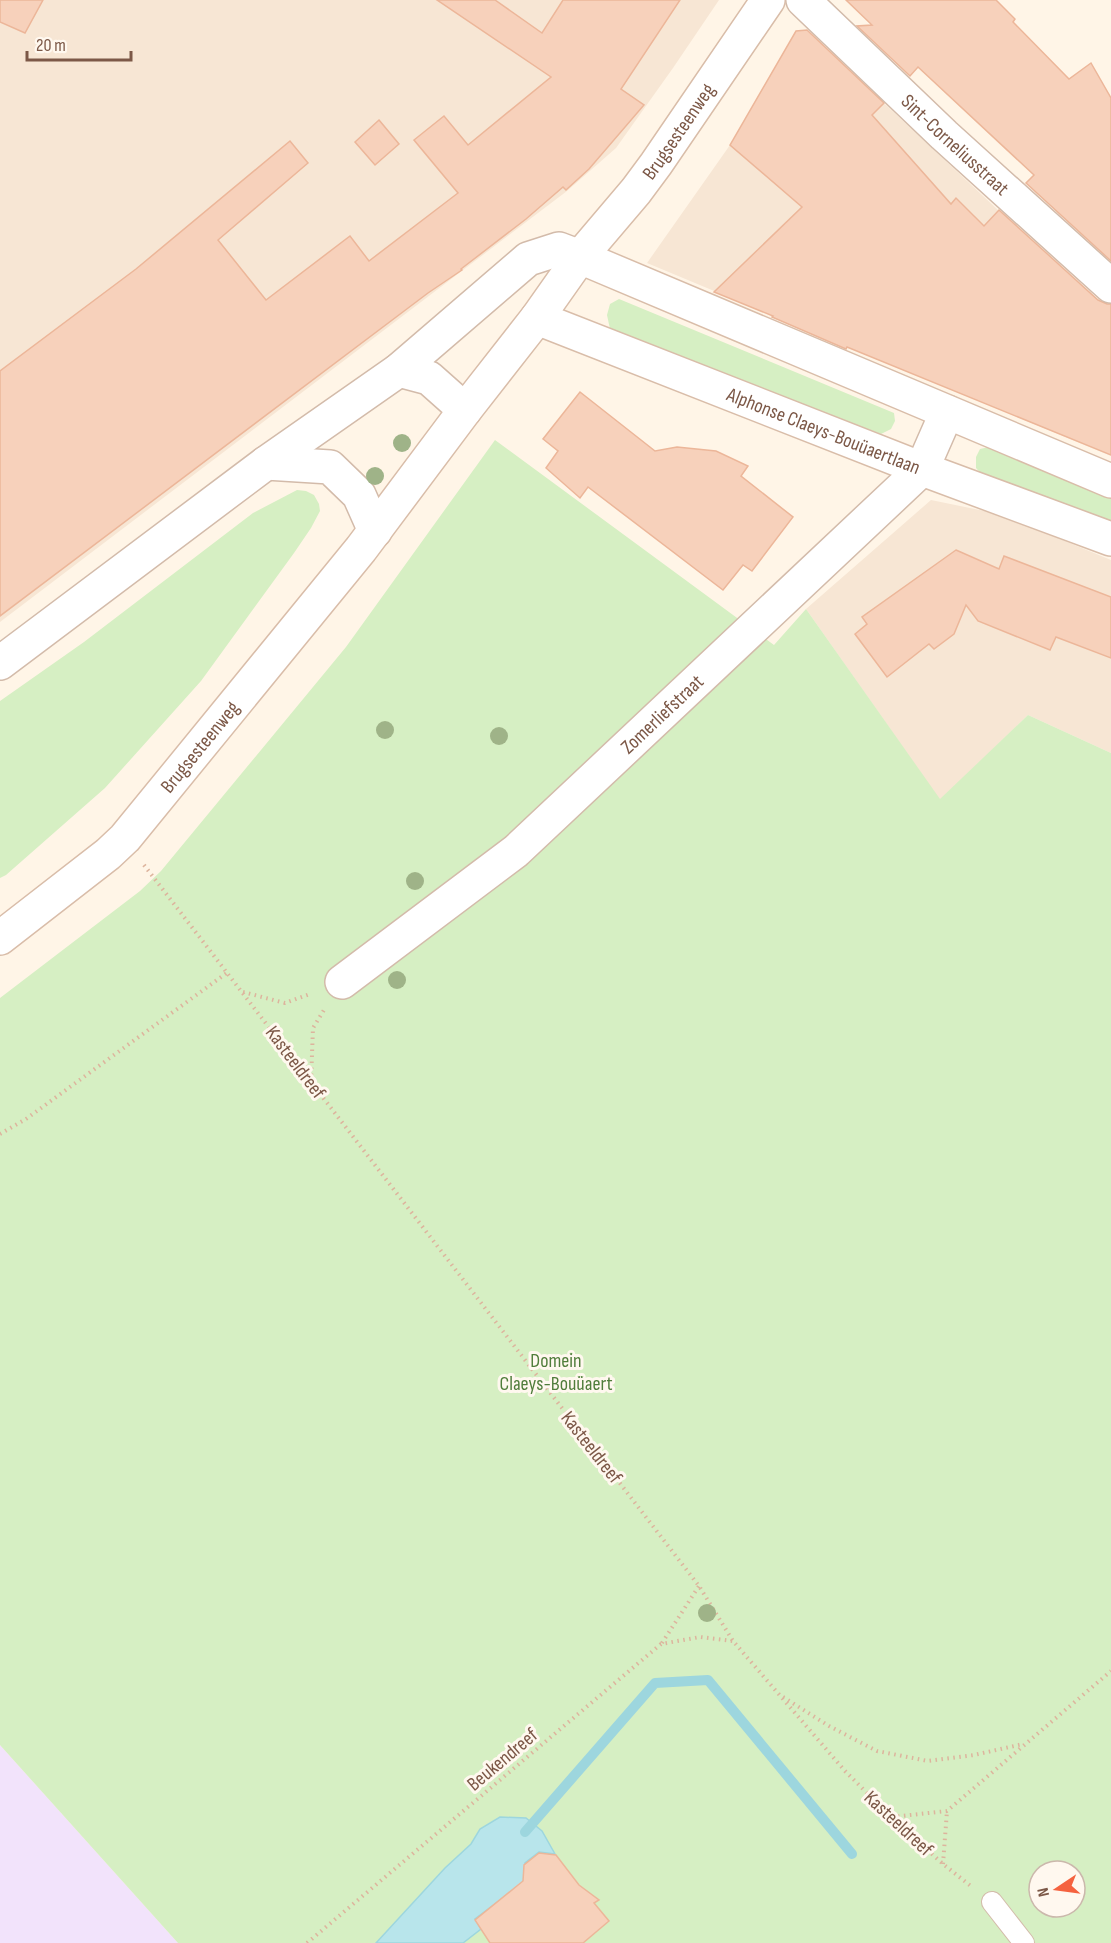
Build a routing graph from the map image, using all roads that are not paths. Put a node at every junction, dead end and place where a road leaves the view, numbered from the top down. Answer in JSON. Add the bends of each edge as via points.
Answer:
{"nodes":[{"id":1,"x":768,"y":0,"type":"edge"},
{"id":2,"x":803,"y":0,"type":"edge"},
{"id":3,"x":580,"y":257,"type":"junction"},
{"id":4,"x":1111,"y":286,"type":"edge"},
{"id":5,"x":537,"y":318,"type":"junction"},
{"id":6,"x":399,"y":370,"type":"junction"},
{"id":7,"x":465,"y":410,"type":"junction"},
{"id":8,"x":947,"y":412,"type":"junction"},
{"id":9,"x":266,"y":463,"type":"junction"},
{"id":10,"x":922,"y":469,"type":"junction"},
{"id":11,"x":1111,"y":481,"type":"edge"},
{"id":12,"x":375,"y":531,"type":"junction"},
{"id":13,"x":1111,"y":539,"type":"edge"},
{"id":14,"x":0,"y":663,"type":"edge"},
{"id":15,"x":0,"y":938,"type":"edge"},
{"id":16,"x":342,"y":982,"type":"road end"},
{"id":17,"x":992,"y":1902,"type":"road end"},
{"id":18,"x":1024,"y":1943,"type":"edge"}],
"edges":[{"from":1,"to":3,"type":"street","name":"Brugsesteenweg","via":[[656,164]]},
{"from":2,"to":4,"type":"street","name":"Sint-Corneliusstraat"},
{"from":3,"to":5,"type":"street","name":"Brugsesteenweg"},
{"from":3,"to":6,"type":"street","via":[[559,249],[528,259]]},
{"from":3,"to":8,"type":"street"},
{"from":5,"to":7,"type":"street","name":"Brugsesteenweg"},
{"from":5,"to":10,"type":"street","name":"Alphonse Claeys-Bouüaertlaan"},
{"from":6,"to":7,"type":"street","via":[[429,378]]},
{"from":6,"to":9,"type":"street"},
{"from":7,"to":12,"type":"street","name":"Brugsesteenweg"},
{"from":8,"to":10,"type":"street","name":"Zomerliefstraat"},
{"from":8,"to":11,"type":"street"},
{"from":9,"to":12,"type":"street","via":[[330,467],[359,495]]},
{"from":9,"to":14,"type":"street"},
{"from":10,"to":13,"type":"street","name":"Alphonse Claeys-Bouüaertlaan"},
{"from":10,"to":16,"type":"street","name":"Zomerliefstraat","via":[[516,850]]},
{"from":12,"to":15,"type":"street","name":"Brugsesteenweg","via":[[125,838]]},
{"from":17,"to":18,"type":"lane"}]}
